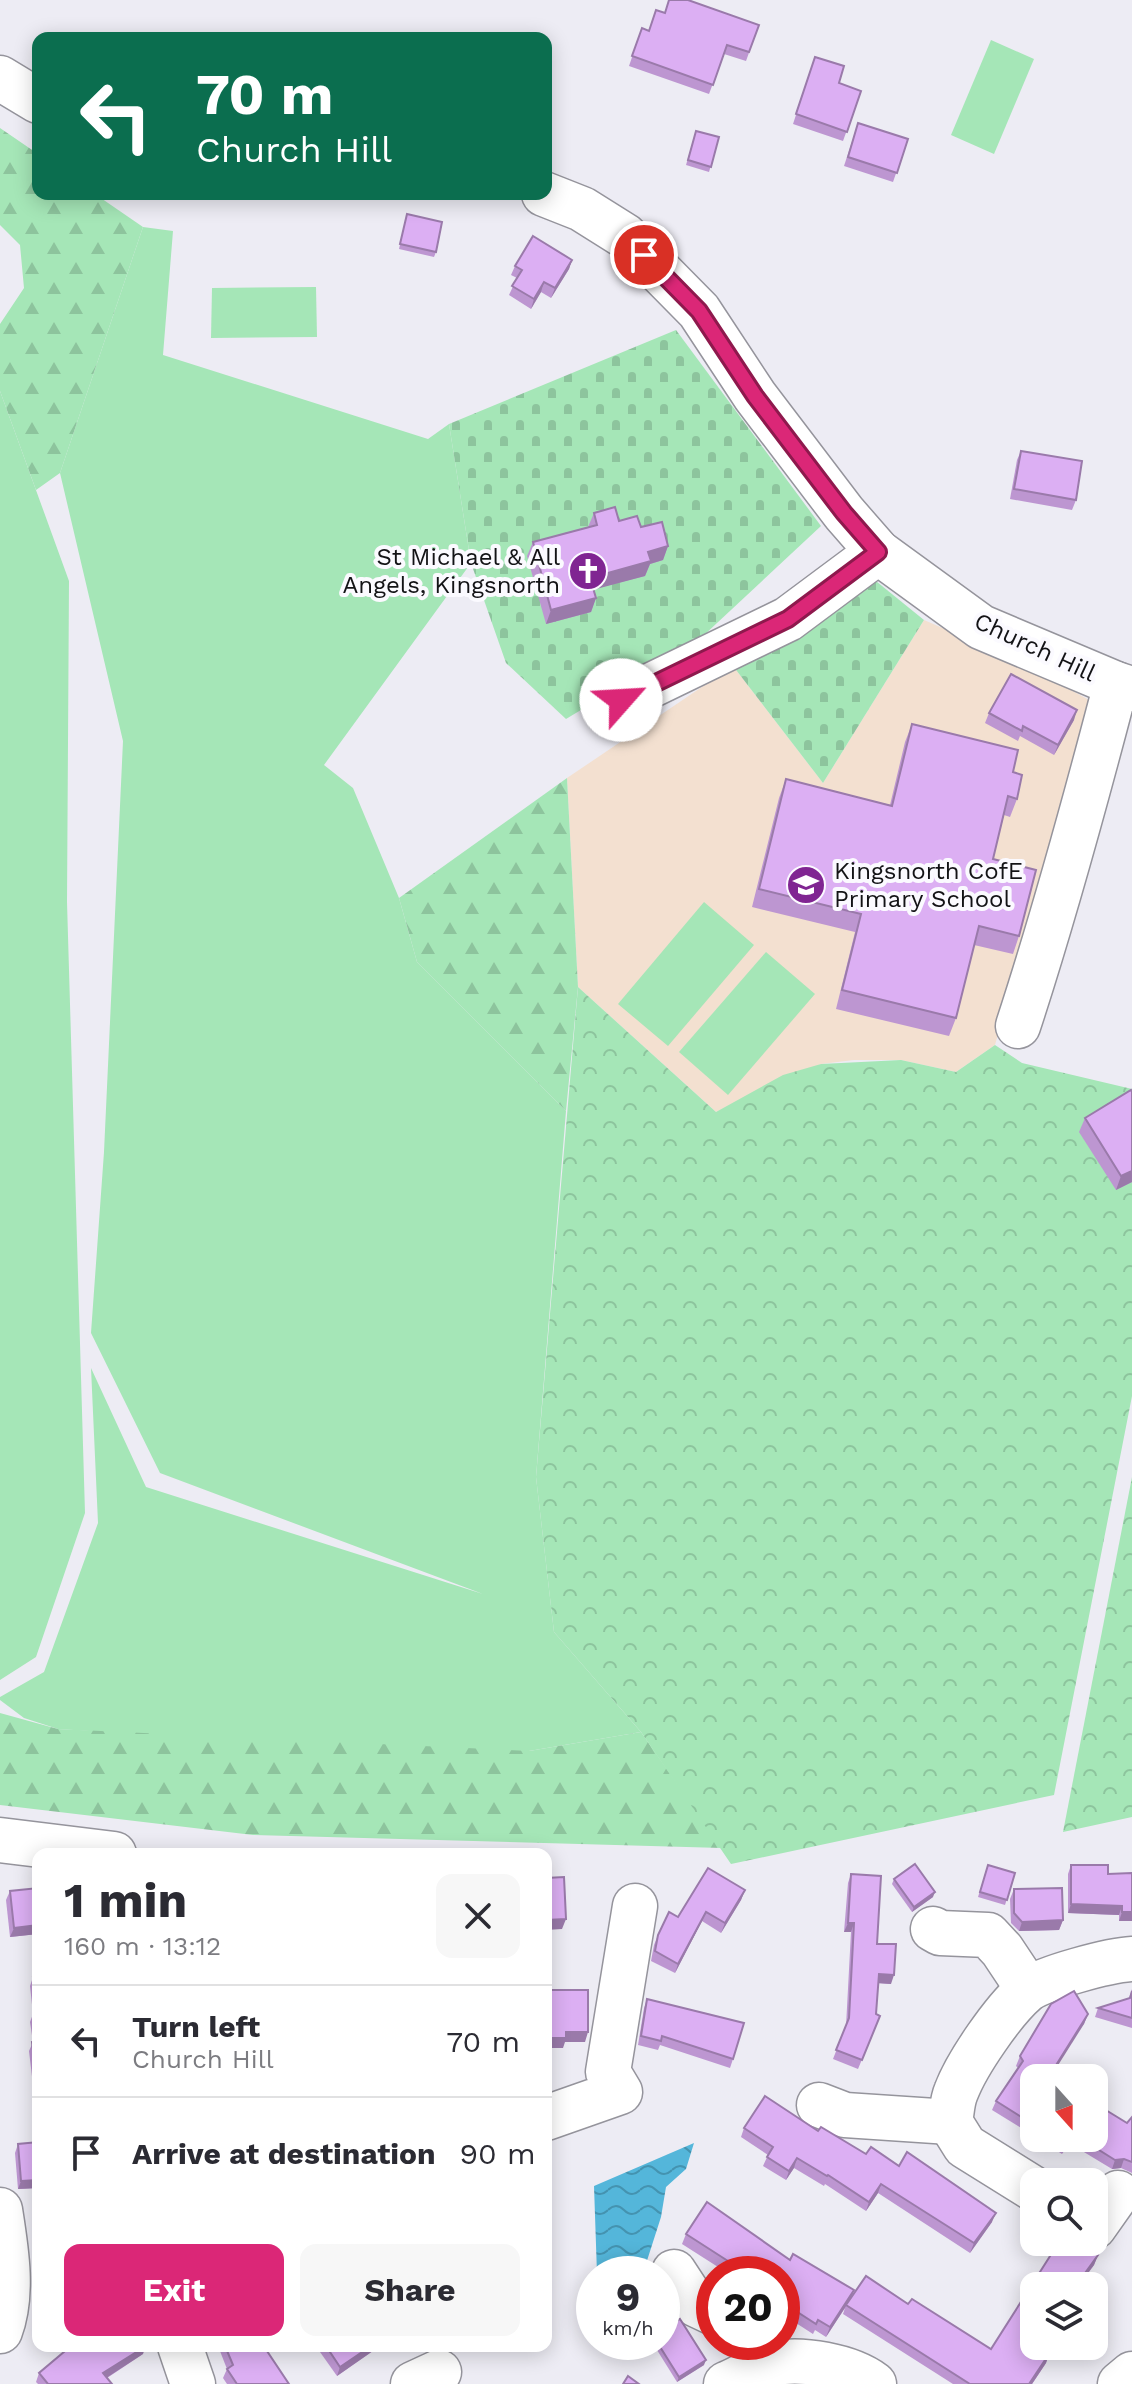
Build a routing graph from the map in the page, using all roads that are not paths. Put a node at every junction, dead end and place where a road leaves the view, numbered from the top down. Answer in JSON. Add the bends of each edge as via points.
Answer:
{"nodes":[{"id":1,"x":0,"y":78,"type":"edge"},
{"id":2,"x":32,"y":97,"type":"edge"},
{"id":3,"x":552,"y":197,"type":"edge"},
{"id":4,"x":878,"y":552,"type":"junction"},
{"id":5,"x":1124,"y":687,"type":"edge"},
{"id":6,"x":621,"y":700,"type":"dead end"},
{"id":7,"x":1018,"y":1026,"type":"dead end"},
{"id":8,"x":0,"y":1840,"type":"edge"},
{"id":9,"x":65,"y":1848,"type":"edge"},
{"id":10,"x":635,"y":1906,"type":"dead end"},
{"id":11,"x":933,"y":1929,"type":"dead end"},
{"id":12,"x":1132,"y":1959,"type":"edge"},
{"id":13,"x":1028,"y":1989,"type":"junction"},
{"id":14,"x":819,"y":2105,"type":"dead end"},
{"id":15,"x":552,"y":2116,"type":"edge"},
{"id":16,"x":950,"y":2122,"type":"junction"},
{"id":17,"x":1020,"y":2180,"type":"edge"},
{"id":18,"x":15,"y":2236,"type":"edge"},
{"id":19,"x":680,"y":2281,"type":"edge"},
{"id":20,"x":696,"y":2304,"type":"edge"},
{"id":21,"x":0,"y":2331,"type":"edge"},
{"id":22,"x":182,"y":2352,"type":"edge"},
{"id":23,"x":800,"y":2359,"type":"edge"},
{"id":24,"x":756,"y":2360,"type":"edge"},
{"id":25,"x":1132,"y":2374,"type":"edge"},
{"id":26,"x":193,"y":2384,"type":"edge"},
{"id":27,"x":726,"y":2384,"type":"edge"},
{"id":28,"x":874,"y":2384,"type":"edge"},
{"id":29,"x":1120,"y":2384,"type":"edge"}],
"edges":[{"from":1,"to":2,"type":"street"},
{"from":3,"to":4,"type":"street","name":"Church Hill","via":[[625,236],[699,311],[755,396]]},
{"from":4,"to":5,"type":"street","name":"Church Hill","via":[[981,627]]},
{"from":4,"to":6,"type":"street","via":[[788,619]]},
{"from":5,"to":7,"type":"street"},
{"from":8,"to":9,"type":"street"},
{"from":10,"to":15,"type":"street","via":[[608,2072],[620,2092]]},
{"from":11,"to":13,"type":"street","via":[[988,1935]]},
{"from":12,"to":13,"type":"street","via":[[1097,1964]]},
{"from":13,"to":16,"type":"street","via":[[983,2043],[955,2092]]},
{"from":14,"to":16,"type":"street","via":[[845,2115]]},
{"from":16,"to":17,"type":"street","via":[[965,2146]]},
{"from":18,"to":21,"type":"street"},
{"from":19,"to":20,"type":"street"},
{"from":22,"to":26,"type":"street"},
{"from":23,"to":28,"type":"street"},
{"from":24,"to":27,"type":"street"},
{"from":25,"to":29,"type":"street"}]}
